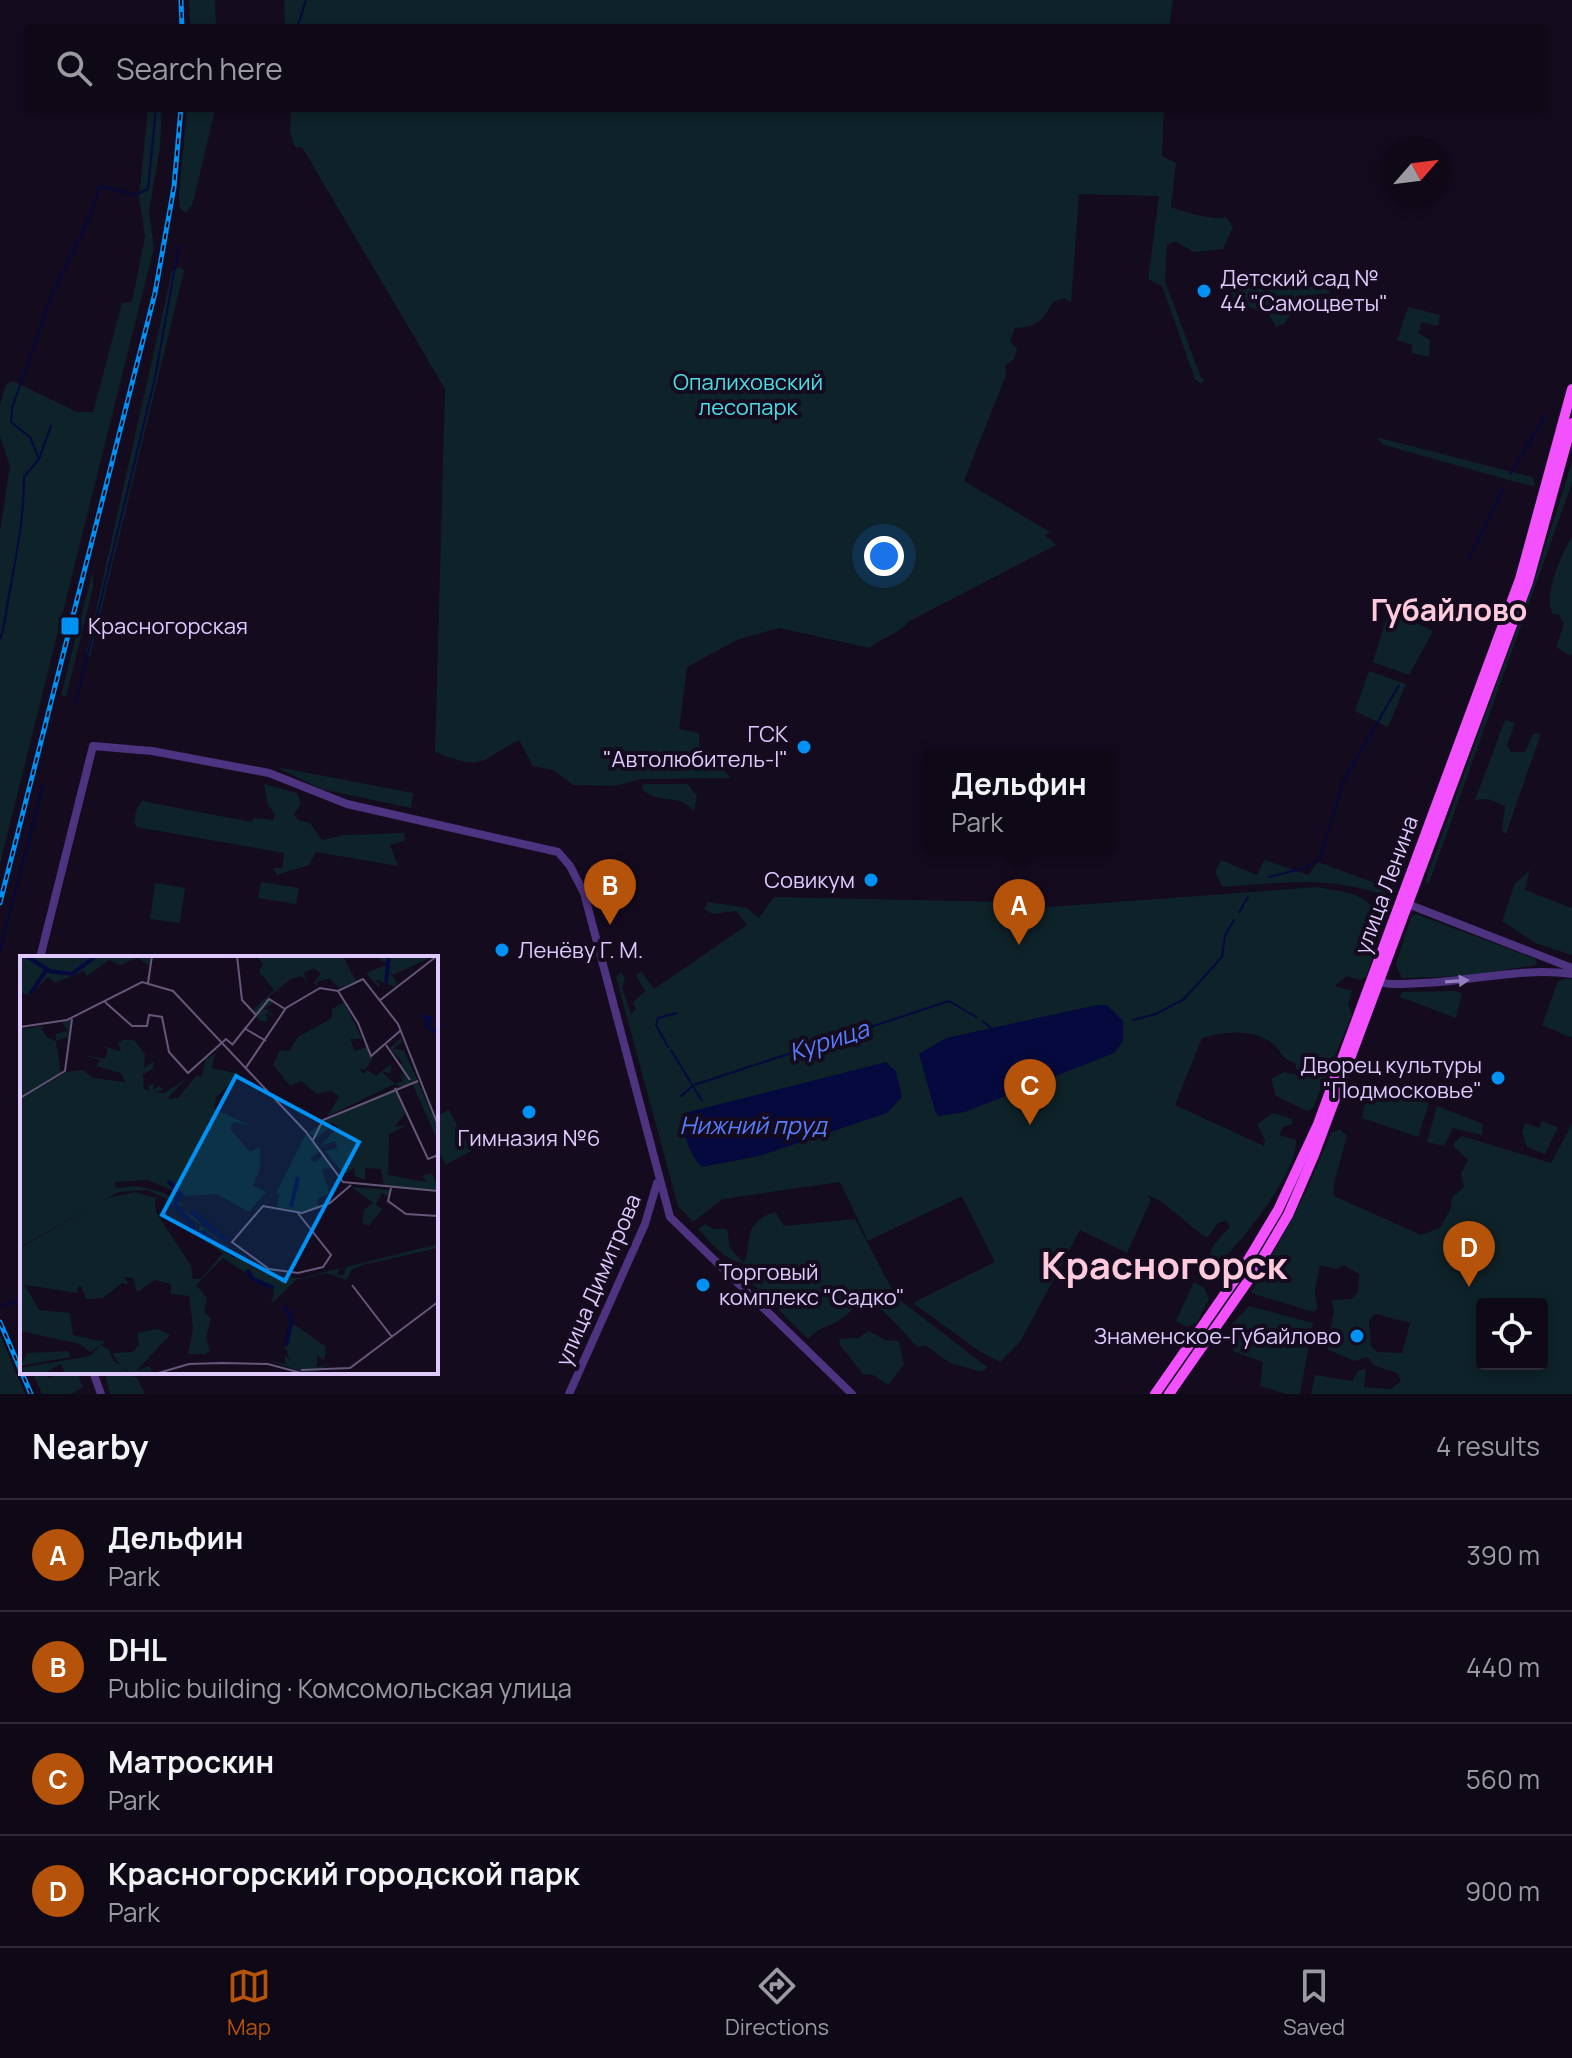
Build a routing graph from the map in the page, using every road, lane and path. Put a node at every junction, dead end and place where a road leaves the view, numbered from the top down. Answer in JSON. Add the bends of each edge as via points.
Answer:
{"nodes":[{"id":1,"x":1572,"y":389,"type":"edge"},
{"id":2,"x":1572,"y":423,"type":"edge"},
{"id":3,"x":1406,"y":903,"type":"junction"},
{"id":4,"x":1538,"y":954,"type":"junction"},
{"id":5,"x":40,"y":956,"type":"edge"},
{"id":6,"x":1534,"y":971,"type":"junction"},
{"id":7,"x":1572,"y":971,"type":"edge"},
{"id":8,"x":1376,"y":982,"type":"junction"},
{"id":9,"x":20,"y":1108,"type":"edge"},
{"id":10,"x":20,"y":1138,"type":"edge"},
{"id":11,"x":658,"y":1178,"type":"junction"},
{"id":12,"x":670,"y":1217,"type":"junction"},
{"id":13,"x":647,"y":1220,"type":"junction"},
{"id":14,"x":94,"y":1374,"type":"edge"},
{"id":15,"x":101,"y":1394,"type":"edge"},
{"id":16,"x":569,"y":1394,"type":"edge"},
{"id":17,"x":852,"y":1394,"type":"edge"},
{"id":18,"x":1155,"y":1394,"type":"edge"},
{"id":19,"x":1169,"y":1394,"type":"edge"}],
"edges":[{"from":1,"to":3,"type":"main road","name":"улица Ленина","via":[[1520,579]]},
{"from":2,"to":3,"type":"main road","name":"улица Ленина","via":[[1528,582]]},
{"from":3,"to":4,"type":"street"},
{"from":3,"to":8,"type":"main road","name":"улица Ленина"},
{"from":4,"to":6,"type":"street","via":[[1540,965]]},
{"from":4,"to":7,"type":"street"},
{"from":5,"to":11,"type":"street","via":[[93,746],[152,751],[269,773],[347,804],[552,850],[570,866],[584,893]]},
{"from":6,"to":7,"type":"street"},
{"from":8,"to":6,"type":"street","one_way":true,"via":[[1467,981]]},
{"from":8,"to":18,"type":"main road","name":"улица Ленина","via":[[1278,1210],[1228,1292]]},
{"from":8,"to":19,"type":"main road","name":"улица Ленина","via":[[1288,1215]]},
{"from":9,"to":10,"type":"street"},
{"from":11,"to":12,"type":"street"},
{"from":11,"to":13,"type":"street","name":"улица Димитрова"},
{"from":12,"to":13,"type":"street","via":[[660,1213]]},
{"from":12,"to":17,"type":"street"},
{"from":13,"to":16,"type":"street","name":"улица Димитрова"},
{"from":14,"to":15,"type":"street"}]}
